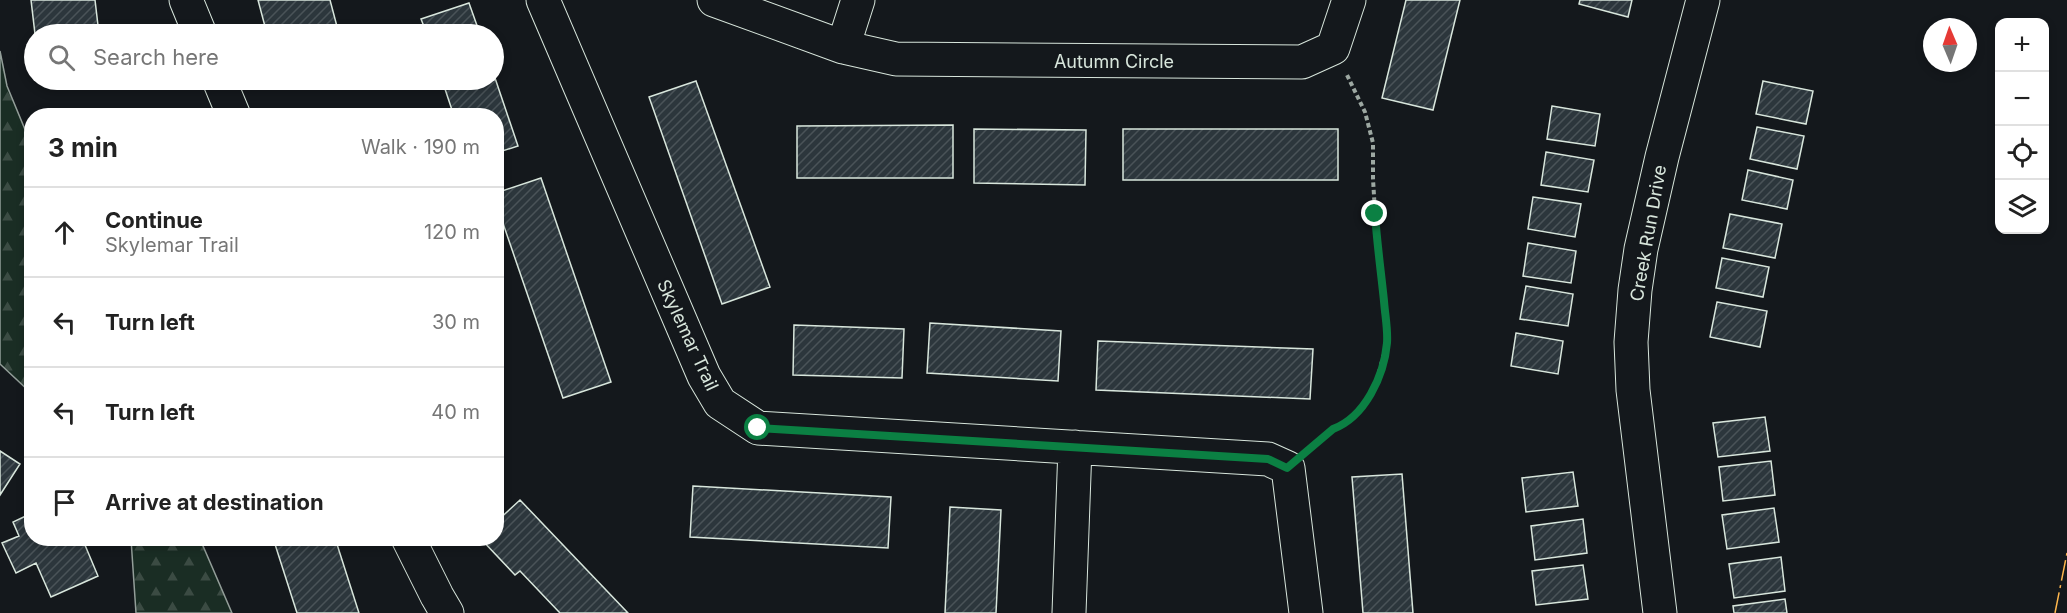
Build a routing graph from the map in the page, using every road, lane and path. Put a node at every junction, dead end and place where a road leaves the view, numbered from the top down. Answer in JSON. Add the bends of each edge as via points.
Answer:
{"nodes":[{"id":1,"x":186,"y":0,"type":"edge"},
{"id":2,"x":714,"y":0,"type":"edge"},
{"id":3,"x":858,"y":0,"type":"edge"},
{"id":4,"x":1349,"y":0,"type":"edge"},
{"id":5,"x":1703,"y":0,"type":"edge"},
{"id":6,"x":548,"y":1,"type":"edge"},
{"id":7,"x":196,"y":24,"type":"edge"},
{"id":8,"x":843,"y":47,"type":"junction"},
{"id":9,"x":1332,"y":48,"type":"junction"},
{"id":10,"x":223,"y":90,"type":"edge"},
{"id":11,"x":231,"y":108,"type":"edge"},
{"id":12,"x":1075,"y":447,"type":"junction"},
{"id":13,"x":1287,"y":468,"type":"junction"},
{"id":14,"x":412,"y":546,"type":"edge"},
{"id":15,"x":447,"y":613,"type":"edge"},
{"id":16,"x":1070,"y":613,"type":"edge"},
{"id":17,"x":1306,"y":613,"type":"edge"},
{"id":18,"x":1660,"y":613,"type":"edge"}],
"edges":[{"from":1,"to":7,"type":"street"},
{"from":2,"to":8,"type":"street","name":"Autumn Circle"},
{"from":3,"to":8,"type":"street"},
{"from":4,"to":9,"type":"street"},
{"from":5,"to":18,"type":"street","name":"Creek Run Drive","via":[[1644,237],[1631,342],[1633,390]]},
{"from":6,"to":12,"type":"street","name":"Skylemar Trail","via":[[704,375],[720,403],[758,428]]},
{"from":8,"to":9,"type":"street","name":"Autumn Circle","via":[[896,59],[1290,62],[1302,62]]},
{"from":9,"to":13,"type":"path","via":[[1365,112],[1372,143],[1387,343],[1373,389],[1358,413]]},
{"from":10,"to":11,"type":"street"},
{"from":12,"to":13,"type":"street","name":"Skylemar Trail","via":[[1268,459]]},
{"from":12,"to":16,"type":"street"},
{"from":13,"to":17,"type":"street"},
{"from":14,"to":15,"type":"street"}]}
